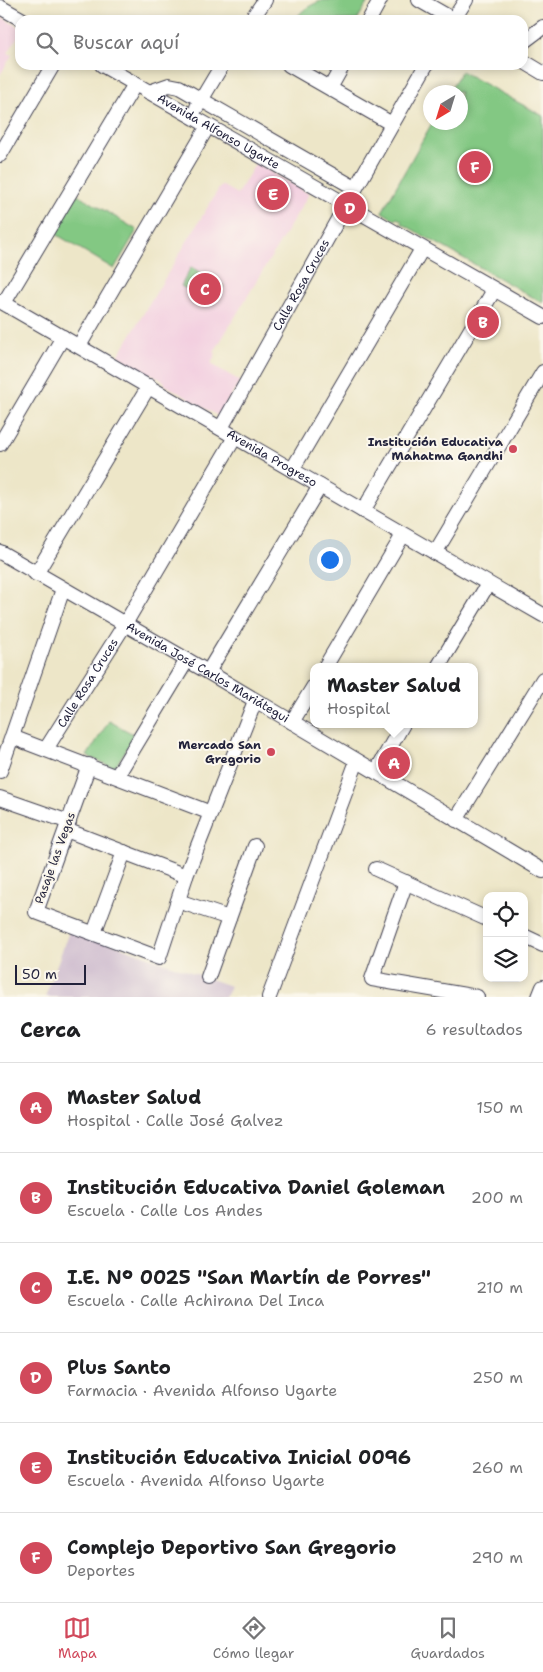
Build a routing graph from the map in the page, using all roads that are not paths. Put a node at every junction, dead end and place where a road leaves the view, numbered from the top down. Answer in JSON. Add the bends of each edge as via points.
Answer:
{"nodes":[{"id":1,"x":264,"y":0,"type":"edge"},
{"id":2,"x":380,"y":0,"type":"edge"},
{"id":3,"x":419,"y":0,"type":"edge"},
{"id":4,"x":466,"y":0,"type":"edge"},
{"id":5,"x":0,"y":7,"type":"edge"},
{"id":6,"x":15,"y":15,"type":"edge"},
{"id":7,"x":254,"y":15,"type":"edge"},
{"id":8,"x":372,"y":15,"type":"edge"},
{"id":9,"x":444,"y":15,"type":"edge"},
{"id":10,"x":456,"y":15,"type":"edge"},
{"id":11,"x":543,"y":27,"type":"edge"},
{"id":12,"x":528,"y":38,"type":"edge"},
{"id":13,"x":528,"y":64,"type":"edge"},
{"id":14,"x":50,"y":70,"type":"edge"},
{"id":15,"x":111,"y":70,"type":"edge"},
{"id":16,"x":219,"y":70,"type":"edge"},
{"id":17,"x":298,"y":70,"type":"edge"},
{"id":18,"x":340,"y":70,"type":"edge"},
{"id":19,"x":423,"y":70,"type":"edge"},
{"id":20,"x":543,"y":73,"type":"edge"},
{"id":21,"x":135,"y":84,"type":"junction"},
{"id":22,"x":330,"y":88,"type":"junction"},
{"id":23,"x":149,"y":92,"type":"junction"},
{"id":24,"x":202,"y":100,"type":"junction"},
{"id":25,"x":192,"y":117,"type":"junction"},
{"id":26,"x":392,"y":124,"type":"junction"},
{"id":27,"x":208,"y":126,"type":"junction"},
{"id":28,"x":0,"y":155,"type":"edge"},
{"id":29,"x":355,"y":188,"type":"junction"},
{"id":30,"x":346,"y":205,"type":"junction"},
{"id":31,"x":422,"y":249,"type":"junction"},
{"id":32,"x":494,"y":290,"type":"junction"},
{"id":33,"x":2,"y":302,"type":"edge"},
{"id":34,"x":543,"y":317,"type":"edge"},
{"id":35,"x":63,"y":337,"type":"junction"},
{"id":36,"x":79,"y":346,"type":"junction"},
{"id":37,"x":543,"y":372,"type":"edge"},
{"id":38,"x":149,"y":386,"type":"junction"},
{"id":39,"x":221,"y":428,"type":"junction"},
{"id":40,"x":235,"y":437,"type":"junction"},
{"id":41,"x":0,"y":444,"type":"edge"},
{"id":42,"x":292,"y":470,"type":"junction"},
{"id":43,"x":320,"y":486,"type":"junction"},
{"id":44,"x":363,"y":511,"type":"junction"},
{"id":45,"x":403,"y":534,"type":"junction"},
{"id":46,"x":0,"y":552,"type":"edge"},
{"id":47,"x":435,"y":553,"type":"junction"},
{"id":48,"x":36,"y":574,"type":"junction"},
{"id":49,"x":488,"y":584,"type":"junction"},
{"id":50,"x":63,"y":589,"type":"junction"},
{"id":51,"x":543,"y":616,"type":"edge"},
{"id":52,"x":125,"y":624,"type":"junction"},
{"id":53,"x":187,"y":660,"type":"junction"},
{"id":54,"x":327,"y":663,"type":"edge"},
{"id":55,"x":440,"y":663,"type":"edge"},
{"id":56,"x":208,"y":672,"type":"junction"},
{"id":57,"x":543,"y":679,"type":"edge"},
{"id":58,"x":310,"y":693,"type":"edge"},
{"id":59,"x":255,"y":701,"type":"junction"},
{"id":60,"x":292,"y":722,"type":"junction"},
{"id":61,"x":401,"y":728,"type":"edge"},
{"id":62,"x":12,"y":737,"type":"junction"},
{"id":63,"x":46,"y":749,"type":"junction"},
{"id":64,"x":358,"y":761,"type":"junction"},
{"id":65,"x":89,"y":766,"type":"junction"},
{"id":66,"x":0,"y":771,"type":"edge"},
{"id":67,"x":376,"y":772,"type":"junction"},
{"id":68,"x":117,"y":776,"type":"junction"},
{"id":69,"x":0,"y":798,"type":"edge"},
{"id":70,"x":211,"y":813,"type":"junction"},
{"id":71,"x":456,"y":820,"type":"junction"},
{"id":72,"x":67,"y":826,"type":"junction"},
{"id":73,"x":255,"y":846,"type":"dead end"},
{"id":74,"x":124,"y":852,"type":"junction"},
{"id":75,"x":376,"y":869,"type":"dead end"},
{"id":76,"x":543,"y":871,"type":"edge"},
{"id":77,"x":186,"y":876,"type":"junction"},
{"id":78,"x":406,"y":882,"type":"junction"},
{"id":79,"x":178,"y":901,"type":"junction"},
{"id":80,"x":483,"y":917,"type":"edge"},
{"id":81,"x":229,"y":918,"type":"junction"},
{"id":82,"x":94,"y":933,"type":"junction"},
{"id":83,"x":526,"y":937,"type":"edge"},
{"id":84,"x":543,"y":945,"type":"edge"},
{"id":85,"x":208,"y":977,"type":"dead end"},
{"id":86,"x":543,"y":987,"type":"edge"},
{"id":87,"x":269,"y":997,"type":"edge"},
{"id":88,"x":477,"y":997,"type":"edge"},
{"id":89,"x":539,"y":997,"type":"edge"}],
"edges":[{"from":1,"to":7,"type":"street"},
{"from":2,"to":8,"type":"street"},
{"from":3,"to":9,"type":"street"},
{"from":4,"to":10,"type":"street"},
{"from":5,"to":6,"type":"street"},
{"from":11,"to":12,"type":"street"},
{"from":13,"to":20,"type":"street"},
{"from":14,"to":28,"type":"street"},
{"from":15,"to":21,"type":"street","name":"Avenida Alfonso Ugarte"},
{"from":16,"to":24,"type":"street"},
{"from":17,"to":22,"type":"street"},
{"from":18,"to":22,"type":"street"},
{"from":19,"to":26,"type":"street","name":"Calle Rosa Cruces"},
{"from":21,"to":23,"type":"street","name":"Avenida Alfonso Ugarte"},
{"from":21,"to":33,"type":"street"},
{"from":22,"to":26,"type":"street"},
{"from":23,"to":24,"type":"street","via":[[169,84]]},
{"from":23,"to":25,"type":"street","name":"Avenida Alfonso Ugarte"},
{"from":24,"to":25,"type":"street"},
{"from":24,"to":29,"type":"street"},
{"from":25,"to":27,"type":"street","name":"Avenida Alfonso Ugarte"},
{"from":26,"to":29,"type":"street","name":"Calle Rosa Cruces"},
{"from":27,"to":30,"type":"street","name":"Avenida Alfonso Ugarte"},
{"from":27,"to":36,"type":"street"},
{"from":29,"to":30,"type":"street","name":"Calle Rosa Cruces"},
{"from":30,"to":31,"type":"street","name":"Avenida Alfonso Ugarte"},
{"from":30,"to":39,"type":"street","name":"Calle Rosa Cruces"},
{"from":31,"to":32,"type":"street","name":"Avenida Alfonso Ugarte"},
{"from":31,"to":42,"type":"street"},
{"from":32,"to":34,"type":"street","name":"Avenida Alfonso Ugarte"},
{"from":32,"to":44,"type":"street"},
{"from":33,"to":35,"type":"street","name":"Avenida Progreso"},
{"from":35,"to":36,"type":"street","name":"Avenida Progreso"},
{"from":35,"to":41,"type":"street"},
{"from":36,"to":38,"type":"street","name":"Avenida Progreso"},
{"from":37,"to":47,"type":"street"},
{"from":38,"to":39,"type":"street","name":"Avenida Progreso"},
{"from":38,"to":48,"type":"street"},
{"from":39,"to":40,"type":"street","name":"Avenida Progreso"},
{"from":40,"to":42,"type":"street","name":"Avenida Progreso"},
{"from":40,"to":52,"type":"street","name":"Calle Rosa Cruces"},
{"from":42,"to":43,"type":"street","name":"Avenida Progreso"},
{"from":43,"to":44,"type":"street","name":"Avenida Progreso"},
{"from":43,"to":56,"type":"street"},
{"from":44,"to":45,"type":"street","name":"Avenida Progreso"},
{"from":45,"to":47,"type":"street","name":"Avenida Progreso"},
{"from":45,"to":54,"type":"street"},
{"from":46,"to":48,"type":"street","name":"Avenida José Carlos Mariátegui"},
{"from":47,"to":49,"type":"street","name":"Avenida Progreso"},
{"from":48,"to":50,"type":"street","name":"Avenida José Carlos Mariátegui"},
{"from":49,"to":51,"type":"street","name":"Avenida Progreso"},
{"from":49,"to":55,"type":"street"},
{"from":50,"to":52,"type":"street","name":"Avenida José Carlos Mariátegui"},
{"from":50,"to":62,"type":"street"},
{"from":52,"to":53,"type":"street","name":"Avenida José Carlos Mariátegui"},
{"from":52,"to":63,"type":"street","name":"Calle Rosa Cruces"},
{"from":53,"to":56,"type":"street","name":"Avenida José Carlos Mariátegui"},
{"from":53,"to":68,"type":"street"},
{"from":56,"to":59,"type":"street","name":"Avenida José Carlos Mariátegui"},
{"from":57,"to":71,"type":"street"},
{"from":58,"to":60,"type":"street"},
{"from":59,"to":60,"type":"street","name":"Avenida José Carlos Mariátegui"},
{"from":59,"to":70,"type":"street"},
{"from":60,"to":64,"type":"street","name":"Avenida José Carlos Mariátegui"},
{"from":61,"to":67,"type":"street"},
{"from":62,"to":63,"type":"street"},
{"from":62,"to":66,"type":"street"},
{"from":63,"to":65,"type":"street"},
{"from":64,"to":67,"type":"street","name":"Avenida José Carlos Mariátegui"},
{"from":64,"to":87,"type":"street"},
{"from":65,"to":68,"type":"street"},
{"from":65,"to":72,"type":"street","name":"Pasaje las Vegas"},
{"from":67,"to":71,"type":"street","name":"Avenida José Carlos Mariátegui"},
{"from":68,"to":70,"type":"street"},
{"from":69,"to":72,"type":"street"},
{"from":70,"to":77,"type":"street"},
{"from":71,"to":76,"type":"street","name":"Avenida José Carlos Mariátegui"},
{"from":72,"to":74,"type":"street"},
{"from":72,"to":82,"type":"street","name":"Pasaje las Vegas","via":[[36,912]]},
{"from":73,"to":81,"type":"street"},
{"from":74,"to":77,"type":"street"},
{"from":74,"to":82,"type":"street"},
{"from":75,"to":78,"type":"street"},
{"from":77,"to":79,"type":"street"},
{"from":78,"to":80,"type":"street"},
{"from":78,"to":88,"type":"street","via":[[372,979]]},
{"from":79,"to":81,"type":"street"},
{"from":79,"to":82,"type":"street","name":"Pasaje las Vegas","via":[[159,958]]},
{"from":81,"to":85,"type":"street"},
{"from":83,"to":84,"type":"street"},
{"from":86,"to":89,"type":"street"}]}
